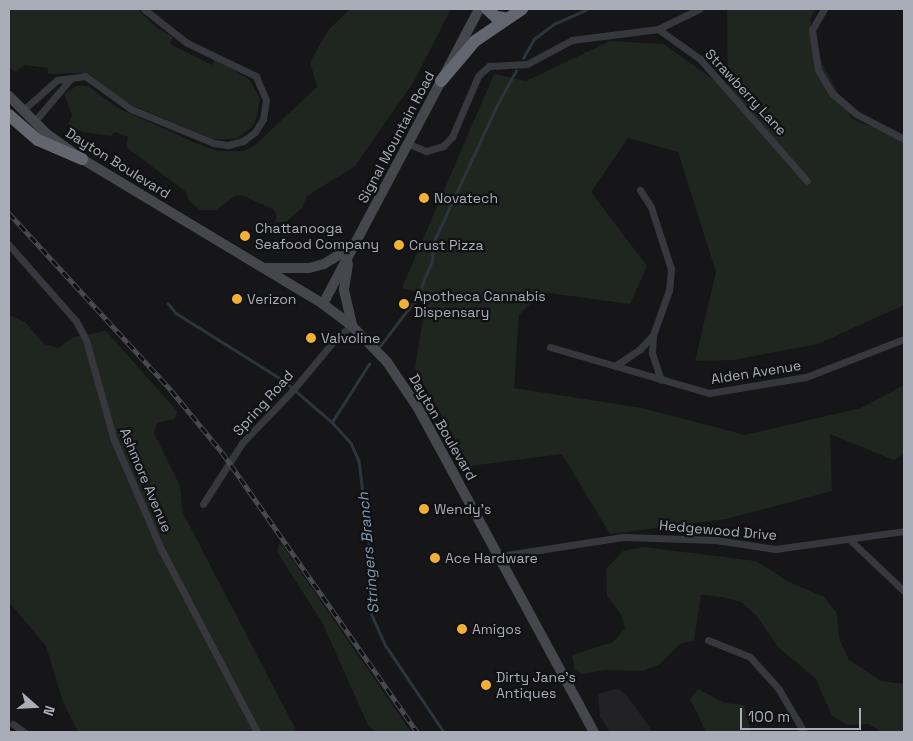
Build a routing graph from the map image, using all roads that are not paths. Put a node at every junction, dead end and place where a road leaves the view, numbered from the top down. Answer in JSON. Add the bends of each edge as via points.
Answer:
{"nodes":[{"id":1,"x":144,"y":9,"type":"edge"},
{"id":2,"x":479,"y":9,"type":"edge"},
{"id":3,"x":487,"y":9,"type":"edge"},
{"id":4,"x":522,"y":9,"type":"edge"},
{"id":5,"x":699,"y":9,"type":"edge"},
{"id":6,"x":824,"y":9,"type":"edge"},
{"id":7,"x":504,"y":18,"type":"junction"},
{"id":8,"x":658,"y":29,"type":"junction"},
{"id":9,"x":71,"y":78,"type":"junction"},
{"id":10,"x":441,"y":81,"type":"junction"},
{"id":11,"x":9,"y":96,"type":"edge"},
{"id":12,"x":22,"y":111,"type":"junction"},
{"id":13,"x":9,"y":115,"type":"edge"},
{"id":14,"x":34,"y":122,"type":"junction"},
{"id":15,"x":904,"y":139,"type":"edge"},
{"id":16,"x":407,"y":143,"type":"junction"},
{"id":17,"x":82,"y":159,"type":"junction"},
{"id":18,"x":807,"y":181,"type":"dead end"},
{"id":19,"x":640,"y":190,"type":"dead end"},
{"id":20,"x":9,"y":245,"type":"edge"},
{"id":21,"x":353,"y":246,"type":"junction"},
{"id":22,"x":265,"y":268,"type":"junction"},
{"id":23,"x":323,"y":304,"type":"junction"},
{"id":24,"x":352,"y":326,"type":"junction"},
{"id":25,"x":653,"y":335,"type":"junction"},
{"id":26,"x":904,"y":339,"type":"edge"},
{"id":27,"x":550,"y":347,"type":"dead end"},
{"id":28,"x":615,"y":366,"type":"junction"},
{"id":29,"x":661,"y":380,"type":"junction"},
{"id":30,"x":203,"y":504,"type":"dead end"},
{"id":31,"x":904,"y":531,"type":"edge"},
{"id":32,"x":850,"y":539,"type":"junction"},
{"id":33,"x":500,"y":556,"type":"junction"},
{"id":34,"x":904,"y":591,"type":"edge"},
{"id":35,"x":708,"y":640,"type":"dead end"},
{"id":36,"x":13,"y":724,"type":"dead end"},
{"id":37,"x":24,"y":732,"type":"edge"},
{"id":38,"x":256,"y":732,"type":"edge"},
{"id":39,"x":594,"y":732,"type":"edge"},
{"id":40,"x":804,"y":732,"type":"edge"}],
"edges":[{"from":1,"to":9,"type":"street","via":[[187,43],[256,76],[266,100],[263,119],[255,132],[242,142],[214,143],[132,109],[88,77]]},
{"from":2,"to":10,"type":"main road","name":"Signal Mountain Road"},
{"from":3,"to":7,"type":"highway","via":[[496,17]]},
{"from":4,"to":7,"type":"highway"},
{"from":5,"to":8,"type":"street"},
{"from":6,"to":15,"type":"street","via":[[812,30],[818,70],[832,93],[856,114]]},
{"from":7,"to":10,"type":"highway","via":[[465,50]]},
{"from":8,"to":16,"type":"street","via":[[572,40],[527,64],[489,66],[478,76],[447,141],[426,151]]},
{"from":8,"to":18,"type":"street","name":"Strawberry Lane","via":[[700,58]]},
{"from":9,"to":12,"type":"street","via":[[57,80]]},
{"from":9,"to":14,"type":"street"},
{"from":10,"to":16,"type":"main road","name":"Signal Mountain Road"},
{"from":11,"to":12,"type":"main road","name":"Dayton Boulevard"},
{"from":12,"to":14,"type":"main road","name":"Dayton Boulevard"},
{"from":13,"to":17,"type":"highway","via":[[38,140]]},
{"from":14,"to":17,"type":"main road","name":"Dayton Boulevard"},
{"from":16,"to":21,"type":"main road","name":"Signal Mountain Road"},
{"from":17,"to":22,"type":"main road","name":"Dayton Boulevard"},
{"from":19,"to":25,"type":"street","via":[[652,207],[671,269],[668,290]]},
{"from":20,"to":38,"type":"street","name":"Ashmore Avenue","via":[[76,321],[86,340],[114,440],[162,549]]},
{"from":21,"to":22,"type":"main road","via":[[324,264],[309,268]]},
{"from":21,"to":23,"type":"main road","name":"Signal Mountain Road"},
{"from":21,"to":24,"type":"main road","via":[[344,290]]},
{"from":22,"to":23,"type":"main road","name":"Dayton Boulevard"},
{"from":23,"to":24,"type":"main road","name":"Dayton Boulevard"},
{"from":24,"to":30,"type":"street","name":"Spring Road","via":[[338,336],[242,443]]},
{"from":24,"to":33,"type":"main road","name":"Dayton Boulevard","via":[[387,362],[410,394]]},
{"from":25,"to":28,"type":"street","via":[[640,349]]},
{"from":25,"to":29,"type":"street","via":[[652,353]]},
{"from":26,"to":29,"type":"street","name":"Alden Avenue","via":[[806,377],[738,389],[709,393]]},
{"from":27,"to":28,"type":"street","name":"Alden Avenue"},
{"from":28,"to":29,"type":"street","name":"Alden Avenue"},
{"from":31,"to":32,"type":"street","name":"Hedgewood Drive"},
{"from":32,"to":33,"type":"street","name":"Hedgewood Drive","via":[[775,549],[716,540],[623,537]]},
{"from":32,"to":34,"type":"street"},
{"from":33,"to":39,"type":"main road","name":"Dayton Boulevard","via":[[521,601]]},
{"from":35,"to":40,"type":"street","via":[[750,657],[778,688]]},
{"from":36,"to":37,"type":"street"}]}
